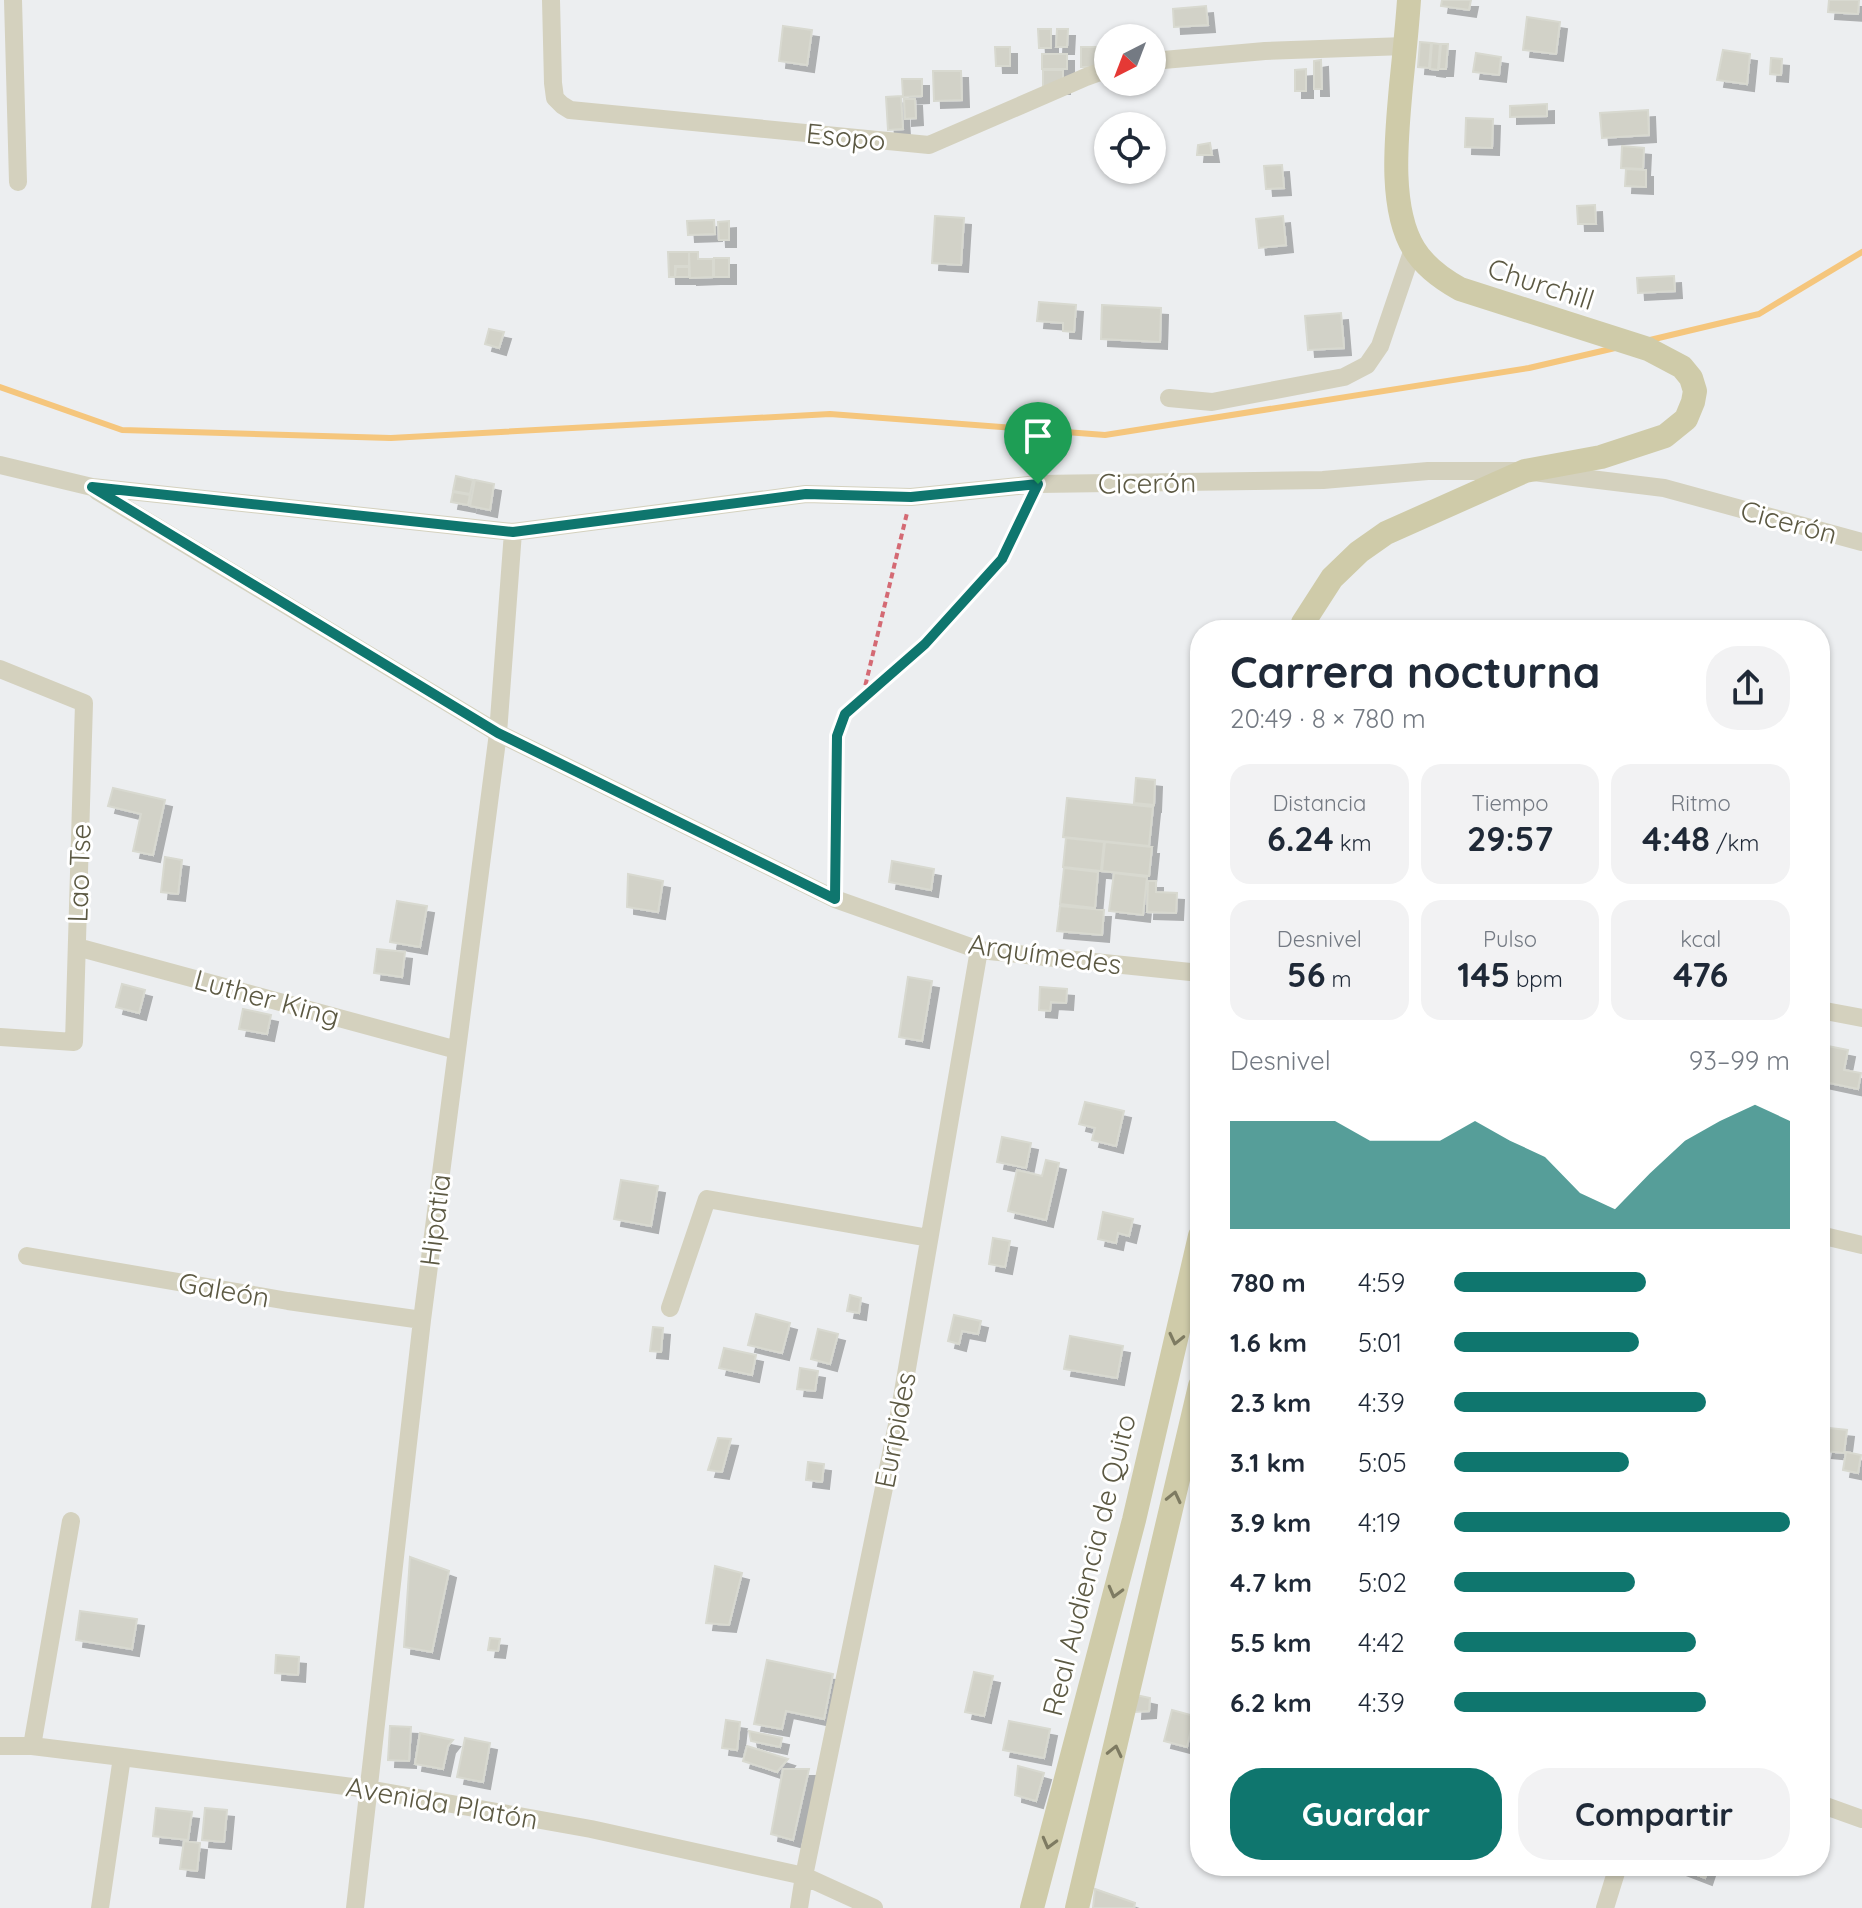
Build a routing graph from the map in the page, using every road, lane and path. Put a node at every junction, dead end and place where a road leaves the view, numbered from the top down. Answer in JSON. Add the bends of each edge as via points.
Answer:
{"nodes":[{"id":1,"x":13,"y":0,"type":"edge"},
{"id":2,"x":551,"y":0,"type":"edge"},
{"id":3,"x":1409,"y":0,"type":"edge"},
{"id":4,"x":1405,"y":46,"type":"junction"},
{"id":5,"x":1166,"y":60,"type":"edge"},
{"id":6,"x":1094,"y":74,"type":"edge"},
{"id":7,"x":18,"y":182,"type":"dead end"},
{"id":8,"x":1413,"y":249,"type":"junction"},
{"id":9,"x":1169,"y":398,"type":"dead end"},
{"id":10,"x":0,"y":465,"type":"edge"},
{"id":11,"x":1525,"y":471,"type":"junction"},
{"id":12,"x":1038,"y":484,"type":"junction"},
{"id":13,"x":92,"y":487,"type":"junction"},
{"id":14,"x":911,"y":497,"type":"junction"},
{"id":15,"x":513,"y":532,"type":"junction"},
{"id":16,"x":1862,"y":542,"type":"edge"},
{"id":17,"x":1305,"y":620,"type":"edge"},
{"id":18,"x":0,"y":669,"type":"edge"},
{"id":19,"x":862,"y":698,"type":"junction"},
{"id":20,"x":498,"y":733,"type":"junction"},
{"id":21,"x":835,"y":899,"type":"junction"},
{"id":22,"x":77,"y":947,"type":"junction"},
{"id":23,"x":979,"y":950,"type":"junction"},
{"id":24,"x":1190,"y":972,"type":"edge"},
{"id":25,"x":1830,"y":1012,"type":"edge"},
{"id":26,"x":1862,"y":1018,"type":"edge"},
{"id":27,"x":0,"y":1037,"type":"edge"},
{"id":28,"x":457,"y":1050,"type":"junction"},
{"id":29,"x":1830,"y":1237,"type":"edge"},
{"id":30,"x":929,"y":1238,"type":"junction"},
{"id":31,"x":1862,"y":1245,"type":"edge"},
{"id":32,"x":27,"y":1256,"type":"dead end"},
{"id":33,"x":1190,"y":1279,"type":"edge"},
{"id":34,"x":670,"y":1308,"type":"dead end"},
{"id":35,"x":422,"y":1320,"type":"junction"},
{"id":36,"x":1190,"y":1428,"type":"edge"},
{"id":37,"x":71,"y":1521,"type":"dead end"},
{"id":38,"x":0,"y":1746,"type":"edge"},
{"id":39,"x":32,"y":1746,"type":"junction"},
{"id":40,"x":122,"y":1757,"type":"junction"},
{"id":41,"x":368,"y":1789,"type":"junction"},
{"id":42,"x":1830,"y":1808,"type":"edge"},
{"id":43,"x":1862,"y":1819,"type":"edge"},
{"id":44,"x":804,"y":1876,"type":"junction"},
{"id":45,"x":1615,"y":1876,"type":"edge"},
{"id":46,"x":100,"y":1908,"type":"edge"},
{"id":47,"x":355,"y":1908,"type":"edge"},
{"id":48,"x":799,"y":1908,"type":"edge"},
{"id":49,"x":874,"y":1908,"type":"edge"},
{"id":50,"x":1032,"y":1908,"type":"edge"},
{"id":51,"x":1077,"y":1908,"type":"edge"},
{"id":52,"x":1605,"y":1908,"type":"edge"}],
"edges":[{"from":1,"to":7,"type":"street"},
{"from":2,"to":6,"type":"street","name":"Esopo","via":[[555,98],[570,110],[929,145]]},
{"from":3,"to":4,"type":"main road","name":"Churchill"},
{"from":4,"to":5,"type":"street"},
{"from":4,"to":8,"type":"main road","name":"Churchill","via":[[1396,145],[1398,195]]},
{"from":8,"to":9,"type":"street","via":[[1380,346],[1367,365],[1344,377],[1212,402]]},
{"from":8,"to":11,"type":"main road","name":"Churchill","via":[[1442,279],[1460,289],[1648,349],[1682,367],[1691,378],[1695,391],[1686,419],[1665,436],[1601,457]]},
{"from":10,"to":13,"type":"street","name":"Cicerón"},
{"from":11,"to":12,"type":"street","name":"Cicerón"},
{"from":11,"to":16,"type":"street","name":"Cicerón","via":[[1664,488]]},
{"from":11,"to":17,"type":"main road","via":[[1386,533],[1332,578]]},
{"from":12,"to":14,"type":"street","name":"Cicerón"},
{"from":12,"to":19,"type":"path","via":[[1002,559],[925,644]]},
{"from":13,"to":15,"type":"street","name":"Cicerón"},
{"from":13,"to":20,"type":"street","name":"Arquímedes"},
{"from":14,"to":15,"type":"street","name":"Cicerón","via":[[806,494]]},
{"from":14,"to":19,"type":"path"},
{"from":15,"to":20,"type":"street","name":"Hipatia"},
{"from":18,"to":22,"type":"street","name":"Lao Tse","via":[[84,703]]},
{"from":19,"to":21,"type":"path","via":[[845,714],[837,736]]},
{"from":20,"to":21,"type":"street","name":"Arquímedes"},
{"from":20,"to":28,"type":"street","name":"Hipatia"},
{"from":21,"to":23,"type":"street","name":"Arquímedes"},
{"from":22,"to":27,"type":"street","name":"Lao Tse","via":[[74,1042]]},
{"from":22,"to":28,"type":"street","name":"Luther King"},
{"from":23,"to":24,"type":"street","name":"Arquímedes"},
{"from":23,"to":30,"type":"street","name":"Eurípides"},
{"from":25,"to":26,"type":"street"},
{"from":28,"to":35,"type":"street","name":"Hipatia"},
{"from":29,"to":31,"type":"street"},
{"from":30,"to":34,"type":"street","via":[[707,1199]]},
{"from":30,"to":44,"type":"street","name":"Eurípides","via":[[899,1415]]},
{"from":32,"to":35,"type":"street","name":"Galeón"},
{"from":33,"to":50,"type":"main road","name":"Real Audiencia de Quito","one_way":true,"via":[[1134,1520]]},
{"from":35,"to":41,"type":"street","name":"Hipatia"},
{"from":51,"to":36,"type":"main road","one_way":true},
{"from":37,"to":39,"type":"street"},
{"from":38,"to":39,"type":"street","name":"Avenida Platón"},
{"from":39,"to":40,"type":"street","name":"Avenida Platón"},
{"from":40,"to":41,"type":"street","name":"Avenida Platón"},
{"from":40,"to":46,"type":"street"},
{"from":41,"to":44,"type":"street","name":"Avenida Platón","via":[[591,1829]]},
{"from":41,"to":47,"type":"street","name":"Hipatia"},
{"from":42,"to":43,"type":"street"},
{"from":44,"to":48,"type":"street","name":"Eurípides"},
{"from":44,"to":49,"type":"street","name":"Avenida Platón"},
{"from":45,"to":52,"type":"street"}]}
